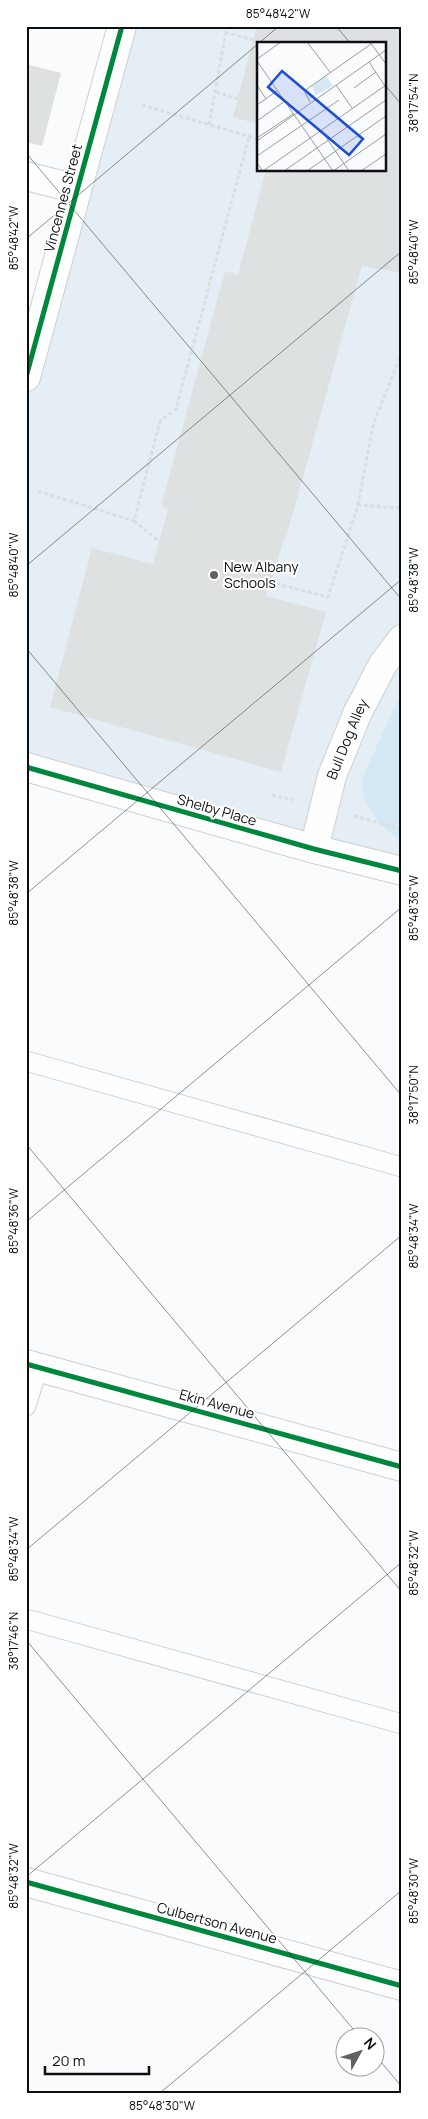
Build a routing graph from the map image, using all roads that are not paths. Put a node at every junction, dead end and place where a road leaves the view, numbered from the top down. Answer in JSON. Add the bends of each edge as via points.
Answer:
{"nodes":[{"id":1,"x":122,"y":26,"type":"edge"},
{"id":2,"x":26,"y":176,"type":"edge"},
{"id":3,"x":77,"y":189,"type":"junction"},
{"id":4,"x":26,"y":376,"type":"edge"},
{"id":5,"x":402,"y":640,"type":"edge"},
{"id":6,"x":26,"y":767,"type":"edge"},
{"id":7,"x":314,"y":849,"type":"junction"},
{"id":8,"x":402,"y":871,"type":"edge"},
{"id":9,"x":26,"y":1061,"type":"edge"},
{"id":10,"x":402,"y":1167,"type":"edge"},
{"id":11,"x":32,"y":1365,"type":"edge"},
{"id":12,"x":26,"y":1406,"type":"edge"},
{"id":13,"x":402,"y":1467,"type":"edge"},
{"id":14,"x":26,"y":1619,"type":"edge"},
{"id":15,"x":402,"y":1724,"type":"edge"},
{"id":16,"x":26,"y":1882,"type":"edge"},
{"id":17,"x":402,"y":1986,"type":"edge"}],
"edges":[{"from":1,"to":3,"type":"street","name":"Vincennes Street"},
{"from":2,"to":3,"type":"street"},
{"from":3,"to":4,"type":"street","name":"Vincennes Street"},
{"from":5,"to":7,"type":"street","name":"Bull Dog Alley","via":[[383,664],[357,714],[332,776]]},
{"from":6,"to":7,"type":"street","name":"Shelby Place"},
{"from":7,"to":8,"type":"street","name":"Shelby Place"},
{"from":9,"to":10,"type":"lane"},
{"from":11,"to":12,"type":"lane"},
{"from":11,"to":13,"type":"street","name":"Ekin Avenue"},
{"from":14,"to":15,"type":"lane"},
{"from":16,"to":17,"type":"street","name":"Culbertson Avenue"}]}
